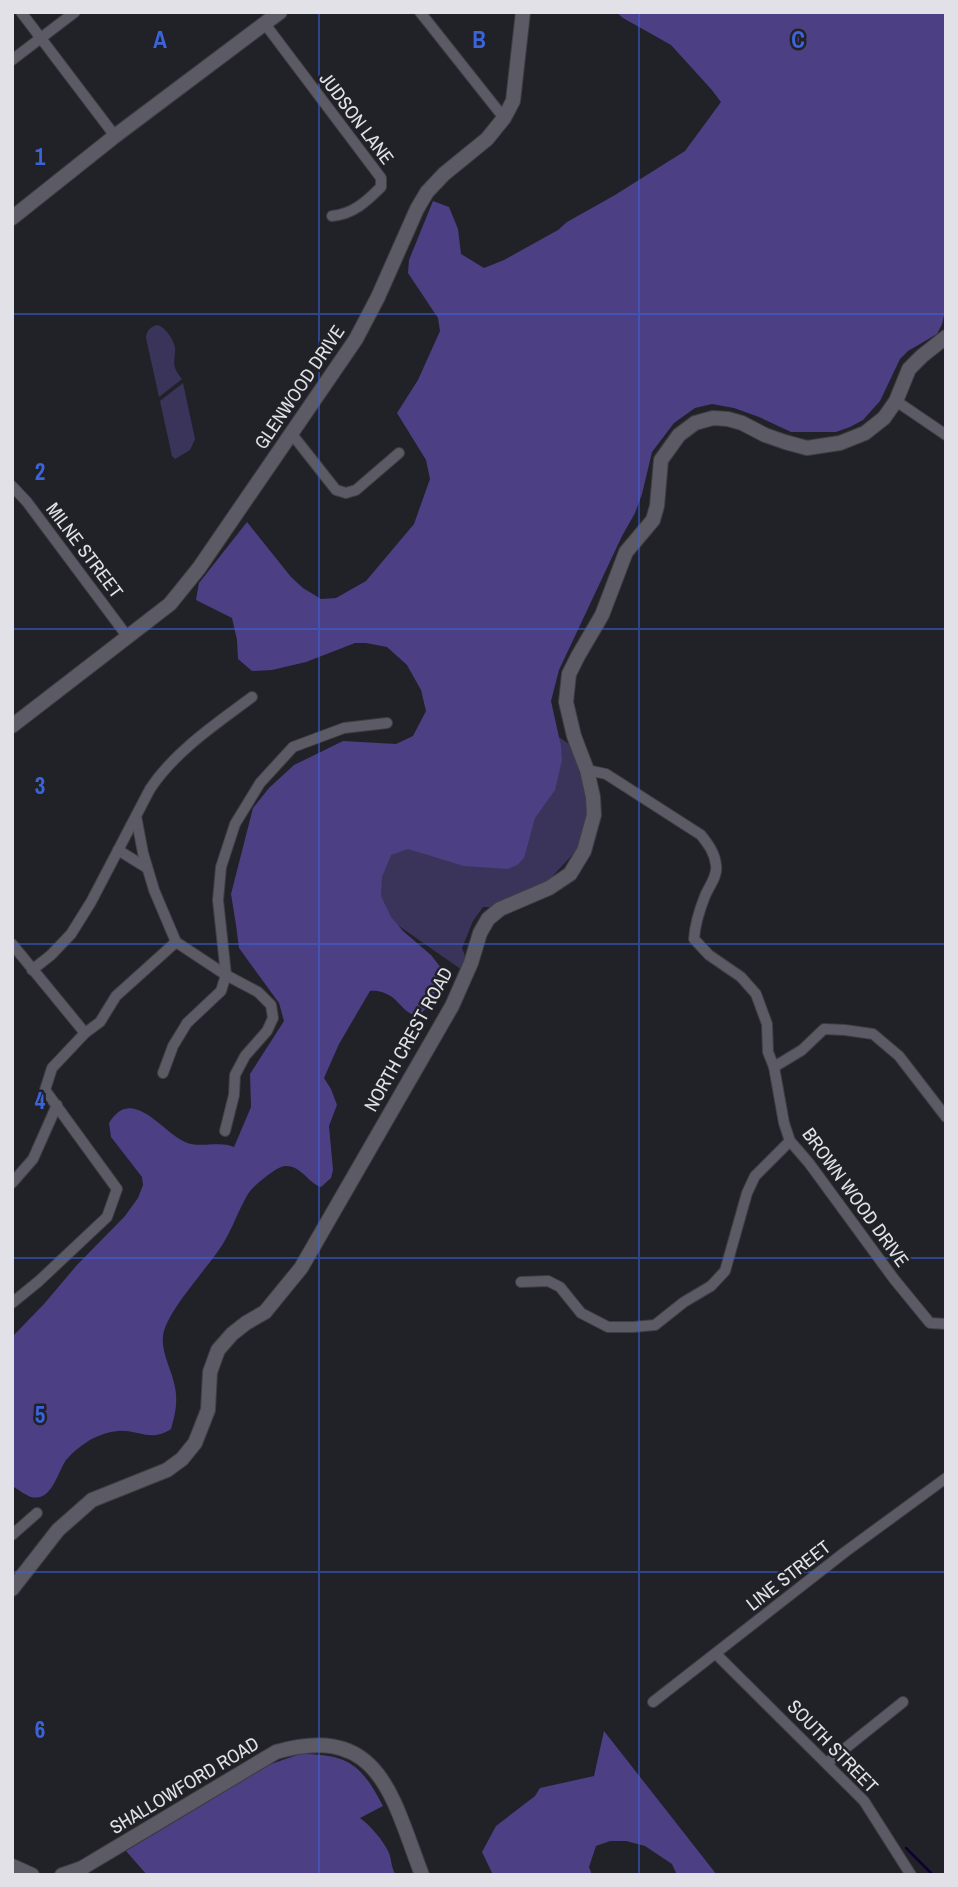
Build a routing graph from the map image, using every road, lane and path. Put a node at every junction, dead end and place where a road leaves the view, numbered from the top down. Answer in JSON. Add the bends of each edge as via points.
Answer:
{"nodes":[{"id":1,"x":21,"y":12,"type":"edge"},
{"id":2,"x":75,"y":12,"type":"edge"},
{"id":3,"x":280,"y":12,"type":"edge"},
{"id":4,"x":420,"y":12,"type":"edge"},
{"id":5,"x":523,"y":12,"type":"edge"},
{"id":6,"x":265,"y":24,"type":"junction"},
{"id":7,"x":41,"y":38,"type":"junction"},
{"id":8,"x":12,"y":60,"type":"edge"},
{"id":9,"x":504,"y":118,"type":"junction"},
{"id":10,"x":114,"y":136,"type":"junction"},
{"id":11,"x":332,"y":216,"type":"dead end"},
{"id":12,"x":12,"y":218,"type":"edge"},
{"id":13,"x":946,"y":337,"type":"edge"},
{"id":14,"x":896,"y":401,"type":"junction"},
{"id":15,"x":290,"y":433,"type":"junction"},
{"id":16,"x":946,"y":435,"type":"edge"},
{"id":17,"x":399,"y":453,"type":"dead end"},
{"id":18,"x":12,"y":486,"type":"edge"},
{"id":19,"x":127,"y":636,"type":"junction"},
{"id":20,"x":252,"y":697,"type":"dead end"},
{"id":21,"x":387,"y":723,"type":"dead end"},
{"id":22,"x":12,"y":726,"type":"edge"},
{"id":23,"x":587,"y":770,"type":"junction"},
{"id":24,"x":136,"y":816,"type":"junction"},
{"id":25,"x":118,"y":850,"type":"junction"},
{"id":26,"x":147,"y":868,"type":"junction"},
{"id":27,"x":176,"y":942,"type":"junction"},
{"id":28,"x":12,"y":944,"type":"edge"},
{"id":29,"x":32,"y":970,"type":"junction"},
{"id":30,"x":226,"y":975,"type":"junction"},
{"id":31,"x":85,"y":1033,"type":"junction"},
{"id":32,"x":774,"y":1067,"type":"junction"},
{"id":33,"x":163,"y":1073,"type":"dead end"},
{"id":34,"x":57,"y":1105,"type":"junction"},
{"id":35,"x":946,"y":1117,"type":"edge"},
{"id":36,"x":225,"y":1131,"type":"dead end"},
{"id":37,"x":790,"y":1141,"type":"junction"},
{"id":38,"x":12,"y":1183,"type":"edge"},
{"id":39,"x":521,"y":1282,"type":"dead end"},
{"id":40,"x":12,"y":1303,"type":"edge"},
{"id":41,"x":946,"y":1324,"type":"edge"},
{"id":42,"x":946,"y":1478,"type":"edge"},
{"id":43,"x":37,"y":1513,"type":"dead end"},
{"id":44,"x":12,"y":1535,"type":"edge"},
{"id":45,"x":12,"y":1589,"type":"edge"},
{"id":46,"x":716,"y":1654,"type":"junction"},
{"id":47,"x":653,"y":1702,"type":"dead end"},
{"id":48,"x":902,"y":1702,"type":"dead end"},
{"id":49,"x":827,"y":1763,"type":"junction"},
{"id":50,"x":12,"y":1866,"type":"edge"},
{"id":51,"x":85,"y":1871,"type":"edge"},
{"id":52,"x":32,"y":1875,"type":"edge"},
{"id":53,"x":62,"y":1875,"type":"edge"},
{"id":54,"x":422,"y":1875,"type":"edge"},
{"id":55,"x":911,"y":1875,"type":"edge"}],
"edges":[{"from":1,"to":7,"type":"street"},
{"from":2,"to":7,"type":"street"},
{"from":3,"to":6,"type":"street"},
{"from":4,"to":9,"type":"street"},
{"from":5,"to":9,"type":"street","name":"GLENWOOD DRIVE","via":[[513,102]]},
{"from":6,"to":10,"type":"street"},
{"from":6,"to":11,"type":"street","name":"JUDSON LANE","via":[[381,178],[382,187],[363,205]]},
{"from":7,"to":8,"type":"street"},
{"from":7,"to":10,"type":"street"},
{"from":9,"to":15,"type":"street","name":"GLENWOOD DRIVE","via":[[427,192],[356,339]]},
{"from":10,"to":12,"type":"street"},
{"from":13,"to":14,"type":"street","name":"NORTH CREST ROAD","via":[[909,369]]},
{"from":14,"to":16,"type":"street"},
{"from":14,"to":23,"type":"street","name":"NORTH CREST ROAD","via":[[865,433],[840,443],[807,447],[742,423],[713,418],[679,435],[661,460],[653,520],[626,552],[602,615],[569,674],[566,702]]},
{"from":15,"to":17,"type":"street","via":[[335,491],[356,490]]},
{"from":15,"to":19,"type":"street","name":"GLENWOOD DRIVE","via":[[199,568],[170,604]]},
{"from":18,"to":19,"type":"street","name":"MILNE STREET"},
{"from":19,"to":22,"type":"street","name":"GLENWOOD DRIVE"},
{"from":20,"to":24,"type":"street","via":[[161,772]]},
{"from":21,"to":30,"type":"street","via":[[344,728],[293,747],[260,783],[235,824],[222,867],[218,901]]},
{"from":23,"to":32,"type":"street","name":"BROWN WOOD DRIVE","via":[[607,774],[701,835],[712,849],[717,866],[695,923],[694,939],[756,994]]},
{"from":23,"to":45,"type":"street","name":"NORTH CREST ROAD","via":[[594,815],[584,852],[570,874],[488,919],[452,1006],[302,1268],[265,1312],[232,1334],[218,1350],[210,1372],[208,1410],[195,1443],[167,1470],[92,1500],[58,1531]]},
{"from":24,"to":25,"type":"street"},
{"from":24,"to":26,"type":"street"},
{"from":25,"to":26,"type":"street"},
{"from":25,"to":29,"type":"street","via":[[71,934]]},
{"from":26,"to":27,"type":"street"},
{"from":27,"to":30,"type":"street"},
{"from":27,"to":31,"type":"street","via":[[116,996],[100,1022]]},
{"from":28,"to":29,"type":"street"},
{"from":29,"to":31,"type":"street"},
{"from":30,"to":33,"type":"street","via":[[221,991],[187,1023]]},
{"from":30,"to":36,"type":"street","via":[[258,992],[271,1005],[273,1018],[234,1075]]},
{"from":31,"to":34,"type":"street","via":[[52,1068],[45,1090]]},
{"from":32,"to":35,"type":"street","via":[[824,1029],[873,1034],[899,1056]]},
{"from":32,"to":37,"type":"street","name":"BROWN WOOD DRIVE"},
{"from":34,"to":38,"type":"street","via":[[33,1159]]},
{"from":34,"to":40,"type":"street","via":[[117,1189],[107,1217]]},
{"from":37,"to":39,"type":"street","via":[[755,1176],[725,1271],[655,1325],[608,1327],[581,1314],[560,1287],[548,1281]]},
{"from":37,"to":41,"type":"street","name":"BROWN WOOD DRIVE","via":[[930,1323]]},
{"from":42,"to":46,"type":"street","name":"LINE STREET"},
{"from":43,"to":44,"type":"street"},
{"from":46,"to":47,"type":"street","name":"LINE STREET"},
{"from":46,"to":49,"type":"street","name":"SOUTH STREET"},
{"from":48,"to":49,"type":"street"},
{"from":49,"to":55,"type":"street","name":"SOUTH STREET","via":[[864,1801]]},
{"from":50,"to":52,"type":"street"},
{"from":51,"to":53,"type":"street","name":"SHALLOWFORD ROAD"},
{"from":51,"to":54,"type":"street","name":"SHALLOWFORD ROAD","via":[[276,1752],[322,1744],[363,1758],[377,1771]]}]}
